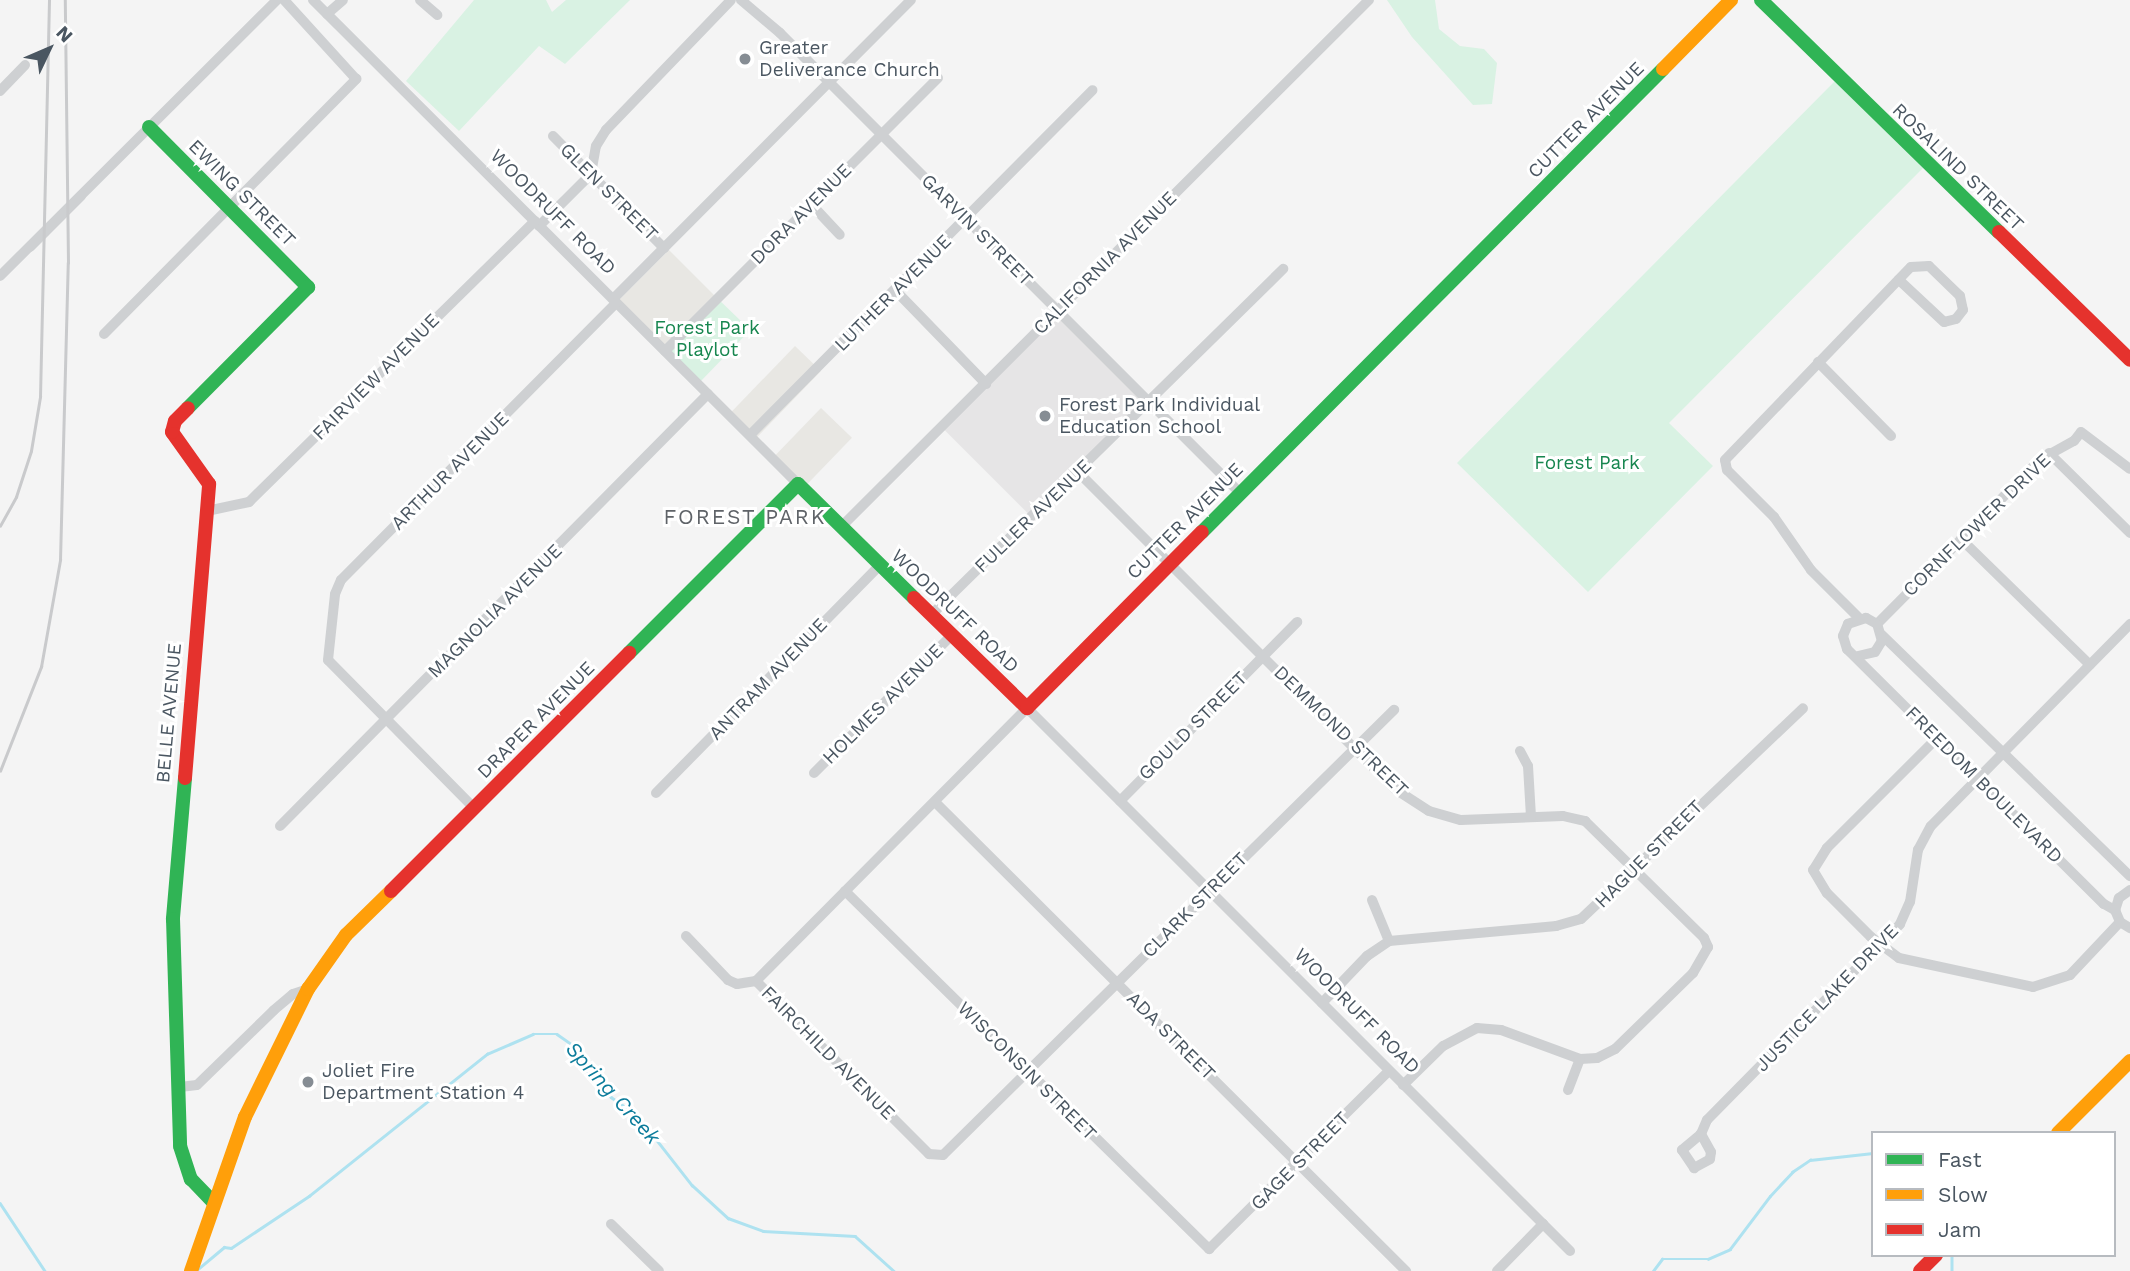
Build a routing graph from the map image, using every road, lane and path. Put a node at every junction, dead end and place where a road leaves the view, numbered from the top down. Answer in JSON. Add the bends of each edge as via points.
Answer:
{"nodes":[{"id":1,"x":277,"y":0,"type":"edge"},
{"id":2,"x":284,"y":0,"type":"edge"},
{"id":3,"x":313,"y":0,"type":"edge"},
{"id":4,"x":343,"y":0,"type":"edge"},
{"id":5,"x":420,"y":0,"type":"edge"},
{"id":6,"x":732,"y":0,"type":"edge"},
{"id":7,"x":741,"y":0,"type":"edge"},
{"id":8,"x":911,"y":0,"type":"edge"},
{"id":9,"x":1369,"y":0,"type":"edge"},
{"id":10,"x":1731,"y":0,"type":"edge"},
{"id":11,"x":1761,"y":0,"type":"edge"},
{"id":12,"x":327,"y":14,"type":"junction"},
{"id":13,"x":437,"y":15,"type":"dead end"},
{"id":14,"x":24,"y":65,"type":"dead end"},
{"id":15,"x":938,"y":78,"type":"dead end"},
{"id":16,"x":829,"y":81,"type":"junction"},
{"id":17,"x":1093,"y":90,"type":"dead end"},
{"id":18,"x":0,"y":91,"type":"edge"},
{"id":19,"x":149,"y":127,"type":"junction"},
{"id":20,"x":882,"y":134,"type":"junction"},
{"id":21,"x":553,"y":136,"type":"dead end"},
{"id":22,"x":591,"y":174,"type":"junction"},
{"id":23,"x":811,"y":204,"type":"junction"},
{"id":24,"x":229,"y":207,"type":"junction"},
{"id":25,"x":967,"y":219,"type":"junction"},
{"id":26,"x":537,"y":224,"type":"junction"},
{"id":27,"x":840,"y":235,"type":"dead end"},
{"id":28,"x":664,"y":248,"type":"junction"},
{"id":29,"x":1283,"y":269,"type":"dead end"},
{"id":30,"x":0,"y":276,"type":"edge"},
{"id":31,"x":1899,"y":280,"type":"junction"},
{"id":32,"x":308,"y":287,"type":"joint"},
{"id":33,"x":895,"y":290,"type":"junction"},
{"id":34,"x":615,"y":301,"type":"junction"},
{"id":35,"x":1058,"y":310,"type":"junction"},
{"id":36,"x":104,"y":334,"type":"dead end"},
{"id":37,"x":665,"y":351,"type":"junction"},
{"id":38,"x":2130,"y":360,"type":"edge"},
{"id":39,"x":1818,"y":362,"type":"junction"},
{"id":40,"x":986,"y":384,"type":"junction"},
{"id":41,"x":708,"y":394,"type":"junction"},
{"id":42,"x":1149,"y":402,"type":"junction"},
{"id":43,"x":750,"y":435,"type":"junction"},
{"id":44,"x":1891,"y":436,"type":"dead end"},
{"id":45,"x":2049,"y":453,"type":"junction"},
{"id":46,"x":2130,"y":469,"type":"edge"},
{"id":47,"x":1078,"y":472,"type":"junction"},
{"id":48,"x":798,"y":484,"type":"junction"},
{"id":49,"x":1240,"y":493,"type":"junction"},
{"id":50,"x":207,"y":511,"type":"junction"},
{"id":51,"x":841,"y":527,"type":"junction"},
{"id":52,"x":2130,"y":533,"type":"edge"},
{"id":53,"x":1961,"y":539,"type":"junction"},
{"id":54,"x":1170,"y":564,"type":"junction"},
{"id":55,"x":880,"y":565,"type":"junction"},
{"id":56,"x":931,"y":615,"type":"junction"},
{"id":57,"x":1859,"y":618,"type":"junction"},
{"id":58,"x":1297,"y":622,"type":"dead end"},
{"id":59,"x":1877,"y":624,"type":"junction"},
{"id":60,"x":2130,"y":624,"type":"edge"},
{"id":61,"x":1882,"y":635,"type":"junction"},
{"id":62,"x":951,"y":636,"type":"junction"},
{"id":63,"x":1262,"y":655,"type":"junction"},
{"id":64,"x":1858,"y":656,"type":"junction"},
{"id":65,"x":2090,"y":665,"type":"junction"},
{"id":66,"x":1027,"y":708,"type":"junction"},
{"id":67,"x":1803,"y":708,"type":"dead end"},
{"id":68,"x":1394,"y":710,"type":"dead end"},
{"id":69,"x":384,"y":721,"type":"junction"},
{"id":70,"x":1937,"y":738,"type":"junction"},
{"id":71,"x":1355,"y":747,"type":"junction"},
{"id":72,"x":1520,"y":751,"type":"dead end"},
{"id":73,"x":2004,"y":751,"type":"junction"},
{"id":74,"x":814,"y":773,"type":"dead end"},
{"id":75,"x":1978,"y":778,"type":"junction"},
{"id":76,"x":656,"y":793,"type":"dead end"},
{"id":77,"x":1120,"y":801,"type":"junction"},
{"id":78,"x":935,"y":802,"type":"junction"},
{"id":79,"x":475,"y":809,"type":"junction"},
{"id":80,"x":1531,"y":816,"type":"junction"},
{"id":81,"x":280,"y":825,"type":"dead end"},
{"id":82,"x":1637,"y":867,"type":"junction"},
{"id":83,"x":2130,"y":876,"type":"edge"},
{"id":84,"x":1209,"y":890,"type":"junction"},
{"id":85,"x":2130,"y":890,"type":"edge"},
{"id":86,"x":845,"y":891,"type":"junction"},
{"id":87,"x":1372,"y":900,"type":"dead end"},
{"id":88,"x":2115,"y":910,"type":"junction"},
{"id":89,"x":2125,"y":925,"type":"edge"},
{"id":90,"x":686,"y":936,"type":"dead end"},
{"id":91,"x":1389,"y":941,"type":"junction"},
{"id":92,"x":1883,"y":946,"type":"junction"},
{"id":93,"x":756,"y":981,"type":"junction"},
{"id":94,"x":1117,"y":983,"type":"junction"},
{"id":95,"x":308,"y":989,"type":"junction"},
{"id":96,"x":1322,"y":1003,"type":"junction"},
{"id":97,"x":1580,"y":1059,"type":"junction"},
{"id":98,"x":2130,"y":1060,"type":"edge"},
{"id":99,"x":1389,"y":1071,"type":"junction"},
{"id":100,"x":1029,"y":1072,"type":"junction"},
{"id":101,"x":1403,"y":1085,"type":"junction"},
{"id":102,"x":180,"y":1087,"type":"junction"},
{"id":103,"x":1568,"y":1090,"type":"dead end"},
{"id":104,"x":2061,"y":1131,"type":"edge"},
{"id":105,"x":1701,"y":1134,"type":"dead end"},
{"id":106,"x":936,"y":1156,"type":"joint"},
{"id":107,"x":1299,"y":1163,"type":"junction"},
{"id":108,"x":213,"y":1202,"type":"junction"},
{"id":109,"x":611,"y":1224,"type":"dead end"},
{"id":110,"x":1543,"y":1224,"type":"junction"},
{"id":111,"x":1209,"y":1249,"type":"joint"},
{"id":112,"x":1570,"y":1251,"type":"dead end"},
{"id":113,"x":654,"y":1269,"type":"edge"},
{"id":114,"x":191,"y":1271,"type":"edge"},
{"id":115,"x":1406,"y":1271,"type":"edge"},
{"id":116,"x":1497,"y":1271,"type":"edge"}],
"edges":[{"from":1,"to":19,"type":"street"},
{"from":2,"to":24,"type":"street","via":[[356,79]]},
{"from":3,"to":12,"type":"street","name":"WOODRUFF ROAD"},
{"from":4,"to":12,"type":"street"},
{"from":5,"to":13,"type":"street"},
{"from":6,"to":22,"type":"street","via":[[606,130],[596,146]]},
{"from":7,"to":16,"type":"street","name":"GARVIN STREET"},
{"from":8,"to":16,"type":"street","name":"ARTHUR AVENUE"},
{"from":9,"to":35,"type":"street","name":"CALIFORNIA AVENUE"},
{"from":10,"to":49,"type":"street","name":"CUTTER AVENUE"},
{"from":11,"to":38,"type":"street","name":"ROSALIND STREET"},
{"from":12,"to":26,"type":"street","name":"WOODRUFF ROAD"},
{"from":14,"to":18,"type":"street"},
{"from":15,"to":20,"type":"street","name":"DORA AVENUE"},
{"from":16,"to":20,"type":"street","name":"GARVIN STREET"},
{"from":16,"to":28,"type":"street","name":"ARTHUR AVENUE"},
{"from":17,"to":25,"type":"street","name":"LUTHER AVENUE"},
{"from":19,"to":24,"type":"street","name":"EWING STREET"},
{"from":19,"to":30,"type":"street","via":[[58,224]]},
{"from":20,"to":23,"type":"street","name":"DORA AVENUE"},
{"from":20,"to":25,"type":"street","name":"GARVIN STREET"},
{"from":21,"to":22,"type":"street","name":"GLEN STREET"},
{"from":22,"to":26,"type":"street","name":"FAIRVIEW AVENUE"},
{"from":22,"to":28,"type":"street","name":"GLEN STREET"},
{"from":23,"to":27,"type":"street"},
{"from":23,"to":37,"type":"street","name":"DORA AVENUE"},
{"from":24,"to":32,"type":"street","name":"EWING STREET"},
{"from":24,"to":36,"type":"street"},
{"from":25,"to":33,"type":"street","name":"LUTHER AVENUE"},
{"from":25,"to":35,"type":"street","name":"GARVIN STREET"},
{"from":26,"to":34,"type":"street","name":"WOODRUFF ROAD"},
{"from":26,"to":50,"type":"street","name":"FAIRVIEW AVENUE","via":[[249,502]]},
{"from":28,"to":34,"type":"street","name":"ARTHUR AVENUE"},
{"from":29,"to":42,"type":"street","name":"FULLER AVENUE"},
{"from":31,"to":31,"type":"street","via":[[1917,264],[1930,266],[1959,296],[1963,310],[1956,319],[1944,321]]},
{"from":31,"to":39,"type":"street"},
{"from":32,"to":50,"type":"street","name":"BELLE AVENUE","via":[[175,421],[175,441],[204,471],[209,484]]},
{"from":33,"to":40,"type":"street"},
{"from":33,"to":43,"type":"street","name":"LUTHER AVENUE"},
{"from":34,"to":37,"type":"street","name":"WOODRUFF ROAD"},
{"from":34,"to":69,"type":"street","name":"ARTHUR AVENUE","via":[[341,580],[335,594],[328,660]]},
{"from":35,"to":40,"type":"street","name":"CALIFORNIA AVENUE"},
{"from":35,"to":42,"type":"street","name":"GARVIN STREET"},
{"from":37,"to":41,"type":"street","name":"WOODRUFF ROAD"},
{"from":39,"to":44,"type":"street"},
{"from":39,"to":57,"type":"street","via":[[1725,460],[1727,470],[1774,517]]},
{"from":40,"to":51,"type":"street","name":"CALIFORNIA AVENUE"},
{"from":41,"to":43,"type":"street","name":"WOODRUFF ROAD"},
{"from":41,"to":69,"type":"street","name":"MAGNOLIA AVENUE"},
{"from":42,"to":47,"type":"street","name":"FULLER AVENUE"},
{"from":42,"to":49,"type":"street","name":"GARVIN STREET"},
{"from":43,"to":48,"type":"street","name":"WOODRUFF ROAD"},
{"from":45,"to":46,"type":"street","name":"CORNFLOWER DRIVE","via":[[2074,441],[2081,432]]},
{"from":45,"to":52,"type":"street"},
{"from":45,"to":53,"type":"street","name":"CORNFLOWER DRIVE"},
{"from":47,"to":54,"type":"street","name":"DEMMOND STREET"},
{"from":47,"to":56,"type":"street","name":"FULLER AVENUE"},
{"from":48,"to":51,"type":"street","name":"WOODRUFF ROAD"},
{"from":48,"to":79,"type":"street","name":"DRAPER AVENUE"},
{"from":49,"to":54,"type":"street","name":"CUTTER AVENUE"},
{"from":50,"to":102,"type":"street","name":"BELLE AVENUE","via":[[173,919]]},
{"from":51,"to":55,"type":"street","name":"WOODRUFF ROAD"},
{"from":53,"to":59,"type":"street","name":"CORNFLOWER DRIVE"},
{"from":53,"to":65,"type":"street"},
{"from":54,"to":63,"type":"street","name":"DEMMOND STREET"},
{"from":54,"to":66,"type":"street","name":"CUTTER AVENUE"},
{"from":55,"to":56,"type":"street","name":"WOODRUFF ROAD"},
{"from":55,"to":76,"type":"street","name":"ANTRAM AVENUE"},
{"from":56,"to":62,"type":"street","name":"WOODRUFF ROAD"},
{"from":57,"to":59,"type":"street"},
{"from":57,"to":64,"type":"street","via":[[1848,624],[1843,636],[1847,649]]},
{"from":58,"to":63,"type":"street","name":"GOULD STREET"},
{"from":59,"to":61,"type":"street"},
{"from":60,"to":65,"type":"street","name":"JUSTICE LAKE DRIVE"},
{"from":61,"to":64,"type":"street","via":[[1875,652]]},
{"from":61,"to":73,"type":"street","name":"FREEDOM BOULEVARD"},
{"from":62,"to":66,"type":"street","name":"WOODRUFF ROAD"},
{"from":62,"to":74,"type":"street","name":"HOLMES AVENUE"},
{"from":63,"to":71,"type":"street","name":"DEMMOND STREET"},
{"from":63,"to":77,"type":"street","name":"GOULD STREET"},
{"from":64,"to":70,"type":"street","name":"FREEDOM BOULEVARD"},
{"from":65,"to":73,"type":"street","name":"JUSTICE LAKE DRIVE"},
{"from":66,"to":77,"type":"street","name":"WOODRUFF ROAD"},
{"from":66,"to":78,"type":"street","name":"CUTTER AVENUE"},
{"from":67,"to":82,"type":"street","name":"HAGUE STREET"},
{"from":68,"to":71,"type":"street","name":"CLARK STREET"},
{"from":69,"to":79,"type":"street"},
{"from":69,"to":81,"type":"street","name":"MAGNOLIA AVENUE"},
{"from":70,"to":75,"type":"street","name":"FREEDOM BOULEVARD"},
{"from":70,"to":92,"type":"street","via":[[1827,848],[1813,870],[1827,893]]},
{"from":71,"to":80,"type":"street","name":"DEMMOND STREET","via":[[1395,789],[1429,811],[1461,820]]},
{"from":71,"to":84,"type":"street","name":"CLARK STREET"},
{"from":72,"to":80,"type":"street","via":[[1528,766]]},
{"from":73,"to":75,"type":"street","name":"JUSTICE LAKE DRIVE"},
{"from":73,"to":83,"type":"street","name":"FREEDOM BOULEVARD"},
{"from":75,"to":88,"type":"street","name":"FREEDOM BOULEVARD"},
{"from":75,"to":92,"type":"street","name":"JUSTICE LAKE DRIVE","via":[[1931,826],[1918,849],[1910,902]]},
{"from":77,"to":84,"type":"street","name":"WOODRUFF ROAD"},
{"from":78,"to":86,"type":"street","name":"CUTTER AVENUE"},
{"from":78,"to":94,"type":"street","name":"ADA STREET"},
{"from":79,"to":95,"type":"street","name":"DRAPER AVENUE","via":[[346,935]]},
{"from":80,"to":82,"type":"street","name":"DEMMOND STREET","via":[[1585,821]]},
{"from":82,"to":91,"type":"street","name":"HAGUE STREET","via":[[1581,919],[1556,926]]},
{"from":82,"to":97,"type":"street","name":"DEMMOND STREET","via":[[1694,925],[1708,947],[1693,973],[1615,1049],[1597,1058]]},
{"from":84,"to":94,"type":"street","name":"CLARK STREET"},
{"from":84,"to":96,"type":"street","name":"WOODRUFF ROAD"},
{"from":85,"to":88,"type":"street","via":[[2119,898]]},
{"from":86,"to":93,"type":"street","name":"CUTTER AVENUE"},
{"from":86,"to":100,"type":"street","name":"WISCONSIN STREET"},
{"from":87,"to":91,"type":"street"},
{"from":88,"to":89,"type":"street"},
{"from":89,"to":92,"type":"street","via":[[2070,975],[2033,987],[1899,958]]},
{"from":90,"to":93,"type":"street","name":"FAIRCHILD AVENUE","via":[[728,980],[737,984]]},
{"from":91,"to":96,"type":"street","via":[[1367,956]]},
{"from":92,"to":105,"type":"street","name":"JUSTICE LAKE DRIVE","via":[[1707,1120]]},
{"from":93,"to":106,"type":"street","name":"FAIRCHILD AVENUE"},
{"from":94,"to":100,"type":"street","name":"CLARK STREET"},
{"from":94,"to":107,"type":"street","name":"ADA STREET"},
{"from":95,"to":102,"type":"street","name":"DRAPER AVENUE","via":[[293,994],[274,1010],[197,1085]]},
{"from":95,"to":108,"type":"street","name":"DRAPER AVENUE","via":[[245,1117]]},
{"from":96,"to":99,"type":"street","name":"WOODRUFF ROAD"},
{"from":97,"to":101,"type":"street","via":[[1501,1030],[1477,1028],[1443,1046]]},
{"from":97,"to":103,"type":"street"},
{"from":98,"to":104,"type":"street"},
{"from":99,"to":101,"type":"street","name":"WOODRUFF ROAD"},
{"from":99,"to":107,"type":"street","name":"GAGE STREET"},
{"from":100,"to":106,"type":"street","name":"CLARK STREET","via":[[943,1155]]},
{"from":100,"to":111,"type":"street","name":"WISCONSIN STREET"},
{"from":101,"to":110,"type":"street","name":"WOODRUFF ROAD"},
{"from":102,"to":108,"type":"street","name":"BELLE AVENUE","via":[[180,1146],[191,1179]]},
{"from":107,"to":111,"type":"street","name":"GAGE STREET"},
{"from":107,"to":115,"type":"street","name":"ADA STREET"},
{"from":108,"to":114,"type":"street","name":"DRAPER AVENUE"},
{"from":109,"to":113,"type":"street"},
{"from":110,"to":112,"type":"street","name":"WOODRUFF ROAD"},
{"from":110,"to":116,"type":"street"}]}
